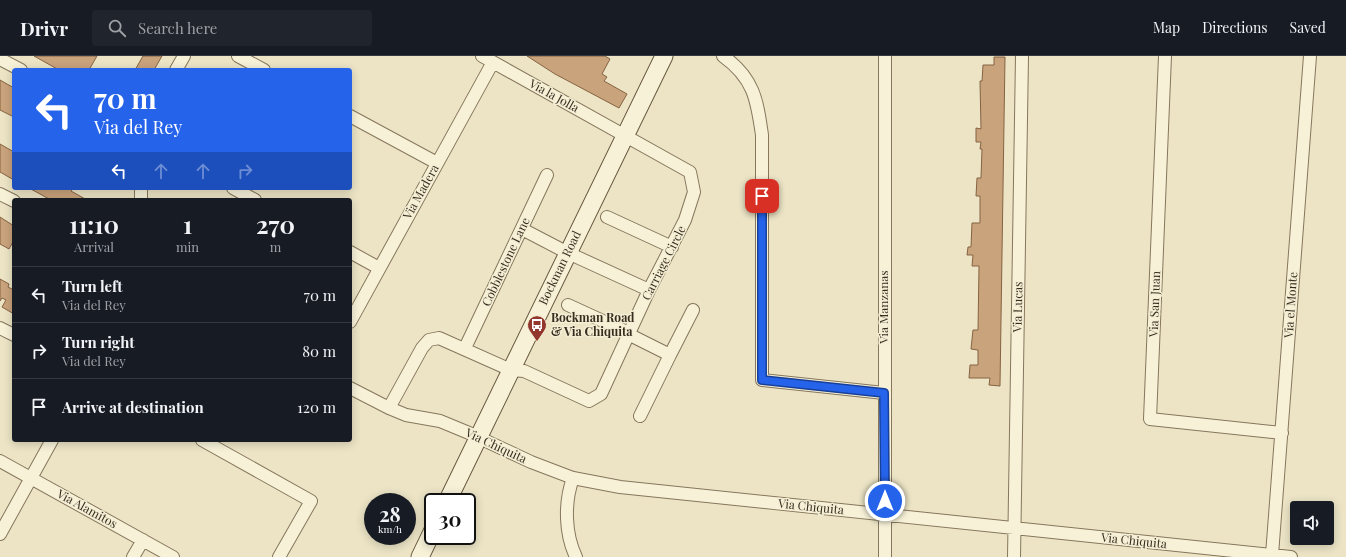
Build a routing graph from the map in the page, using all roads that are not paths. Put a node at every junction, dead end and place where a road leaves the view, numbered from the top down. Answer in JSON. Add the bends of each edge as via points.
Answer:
{"nodes":[{"id":1,"x":184,"y":56,"type":"edge"},
{"id":2,"x":238,"y":56,"type":"edge"},
{"id":3,"x":482,"y":56,"type":"edge"},
{"id":4,"x":664,"y":56,"type":"edge"},
{"id":5,"x":723,"y":56,"type":"edge"},
{"id":6,"x":885,"y":56,"type":"edge"},
{"id":7,"x":1022,"y":56,"type":"edge"},
{"id":8,"x":1165,"y":56,"type":"edge"},
{"id":9,"x":1310,"y":56,"type":"edge"},
{"id":10,"x":0,"y":59,"type":"edge"},
{"id":11,"x":493,"y":62,"type":"junction"},
{"id":12,"x":17,"y":68,"type":"edge"},
{"id":13,"x":177,"y":68,"type":"edge"},
{"id":14,"x":260,"y":68,"type":"edge"},
{"id":15,"x":352,"y":117,"type":"edge"},
{"id":16,"x":626,"y":135,"type":"junction"},
{"id":17,"x":437,"y":164,"type":"junction"},
{"id":18,"x":547,"y":175,"type":"dead end"},
{"id":19,"x":237,"y":190,"type":"edge"},
{"id":20,"x":0,"y":194,"type":"edge"},
{"id":21,"x":251,"y":198,"type":"edge"},
{"id":22,"x":12,"y":200,"type":"edge"},
{"id":23,"x":607,"y":217,"type":"dead end"},
{"id":24,"x":522,"y":229,"type":"junction"},
{"id":25,"x":672,"y":247,"type":"junction"},
{"id":26,"x":352,"y":253,"type":"edge"},
{"id":27,"x":568,"y":253,"type":"junction"},
{"id":28,"x":379,"y":268,"type":"junction"},
{"id":29,"x":649,"y":290,"type":"junction"},
{"id":30,"x":568,"y":305,"type":"dead end"},
{"id":31,"x":693,"y":310,"type":"dead end"},
{"id":32,"x":352,"y":318,"type":"edge"},
{"id":33,"x":0,"y":328,"type":"edge"},
{"id":34,"x":12,"y":334,"type":"edge"},
{"id":35,"x":629,"y":334,"type":"junction"},
{"id":36,"x":465,"y":348,"type":"junction"},
{"id":37,"x":670,"y":355,"type":"junction"},
{"id":38,"x":511,"y":370,"type":"junction"},
{"id":39,"x":352,"y":389,"type":"edge"},
{"id":40,"x":884,"y":393,"type":"junction"},
{"id":41,"x":389,"y":408,"type":"junction"},
{"id":42,"x":640,"y":416,"type":"dead end"},
{"id":43,"x":1282,"y":433,"type":"junction"},
{"id":44,"x":479,"y":437,"type":"junction"},
{"id":45,"x":51,"y":442,"type":"edge"},
{"id":46,"x":206,"y":442,"type":"edge"},
{"id":47,"x":0,"y":461,"type":"edge"},
{"id":48,"x":31,"y":478,"type":"junction"},
{"id":49,"x":573,"y":478,"type":"junction"},
{"id":50,"x":451,"y":493,"type":"edge"},
{"id":51,"x":885,"y":515,"type":"junction"},
{"id":52,"x":1014,"y":528,"type":"junction"},
{"id":53,"x":0,"y":534,"type":"edge"},
{"id":54,"x":143,"y":540,"type":"junction"},
{"id":55,"x":426,"y":545,"type":"edge"},
{"id":56,"x":1272,"y":555,"type":"junction"},
{"id":57,"x":133,"y":557,"type":"edge"},
{"id":58,"x":173,"y":557,"type":"edge"},
{"id":59,"x":279,"y":557,"type":"edge"},
{"id":60,"x":420,"y":557,"type":"edge"},
{"id":61,"x":576,"y":557,"type":"edge"},
{"id":62,"x":885,"y":557,"type":"edge"},
{"id":63,"x":1014,"y":557,"type":"edge"},
{"id":64,"x":1291,"y":557,"type":"edge"}],
"edges":[{"from":1,"to":13,"type":"street"},
{"from":2,"to":14,"type":"street"},
{"from":3,"to":11,"type":"street","name":"Via la Jolla"},
{"from":4,"to":16,"type":"street","name":"Bockman Road"},
{"from":5,"to":40,"type":"street","via":[[735,64],[748,82],[756,99],[762,135],[762,380]]},
{"from":6,"to":40,"type":"street","name":"Via Manzanas"},
{"from":7,"to":52,"type":"street","name":"Via Lucas"},
{"from":8,"to":43,"type":"street","name":"Via San Juan","via":[[1150,419]]},
{"from":9,"to":43,"type":"street","name":"Via el Monte"},
{"from":10,"to":12,"type":"street"},
{"from":11,"to":16,"type":"street","name":"Via la Jolla"},
{"from":11,"to":17,"type":"street","name":"Via Madera"},
{"from":15,"to":17,"type":"street"},
{"from":16,"to":25,"type":"street","name":"Carriage Circle","via":[[690,172],[694,192],[685,220]]},
{"from":16,"to":27,"type":"street","name":"Bockman Road"},
{"from":17,"to":28,"type":"street","name":"Via Madera"},
{"from":18,"to":24,"type":"street","name":"Cobblestone Lane"},
{"from":19,"to":21,"type":"street"},
{"from":20,"to":22,"type":"street"},
{"from":23,"to":25,"type":"street"},
{"from":24,"to":27,"type":"street"},
{"from":24,"to":36,"type":"street","name":"Cobblestone Lane"},
{"from":25,"to":29,"type":"street","name":"Carriage Circle"},
{"from":26,"to":28,"type":"street"},
{"from":27,"to":29,"type":"street"},
{"from":27,"to":38,"type":"street","name":"Bockman Road"},
{"from":28,"to":32,"type":"street","name":"Via Madera"},
{"from":29,"to":35,"type":"street","name":"Carriage Circle"},
{"from":30,"to":35,"type":"street"},
{"from":31,"to":37,"type":"street"},
{"from":33,"to":34,"type":"street"},
{"from":35,"to":37,"type":"street"},
{"from":35,"to":38,"type":"street","name":"Carriage Circle","via":[[601,394],[589,401],[524,371]]},
{"from":36,"to":38,"type":"street"},
{"from":36,"to":41,"type":"street","via":[[439,338],[429,340]]},
{"from":37,"to":42,"type":"street"},
{"from":38,"to":44,"type":"street","name":"Bockman Road"},
{"from":39,"to":41,"type":"street","name":"Via Chiquita"},
{"from":40,"to":51,"type":"street","name":"Via Manzanas"},
{"from":41,"to":44,"type":"street","name":"Via Chiquita","via":[[406,416],[440,421]]},
{"from":43,"to":56,"type":"street","name":"Via el Monte"},
{"from":44,"to":49,"type":"street","name":"Via Chiquita","via":[[531,462]]},
{"from":44,"to":50,"type":"street","name":"Bockman Road"},
{"from":45,"to":48,"type":"street"},
{"from":46,"to":59,"type":"street","via":[[311,501]]},
{"from":47,"to":48,"type":"street","name":"Via Alamitos"},
{"from":48,"to":53,"type":"street"},
{"from":48,"to":54,"type":"street","name":"Via Alamitos"},
{"from":49,"to":51,"type":"street","name":"Via Chiquita","via":[[620,487]]},
{"from":49,"to":61,"type":"street","via":[[569,489],[567,520]]},
{"from":51,"to":52,"type":"street","name":"Via Chiquita"},
{"from":51,"to":62,"type":"street","name":"Via Manzanas"},
{"from":52,"to":56,"type":"street","name":"Via Chiquita"},
{"from":52,"to":63,"type":"street","name":"Via Lucas"},
{"from":54,"to":57,"type":"street"},
{"from":54,"to":58,"type":"street","name":"Via Alamitos"},
{"from":55,"to":60,"type":"street"},
{"from":56,"to":64,"type":"street","name":"Via Chiquita"}]}
